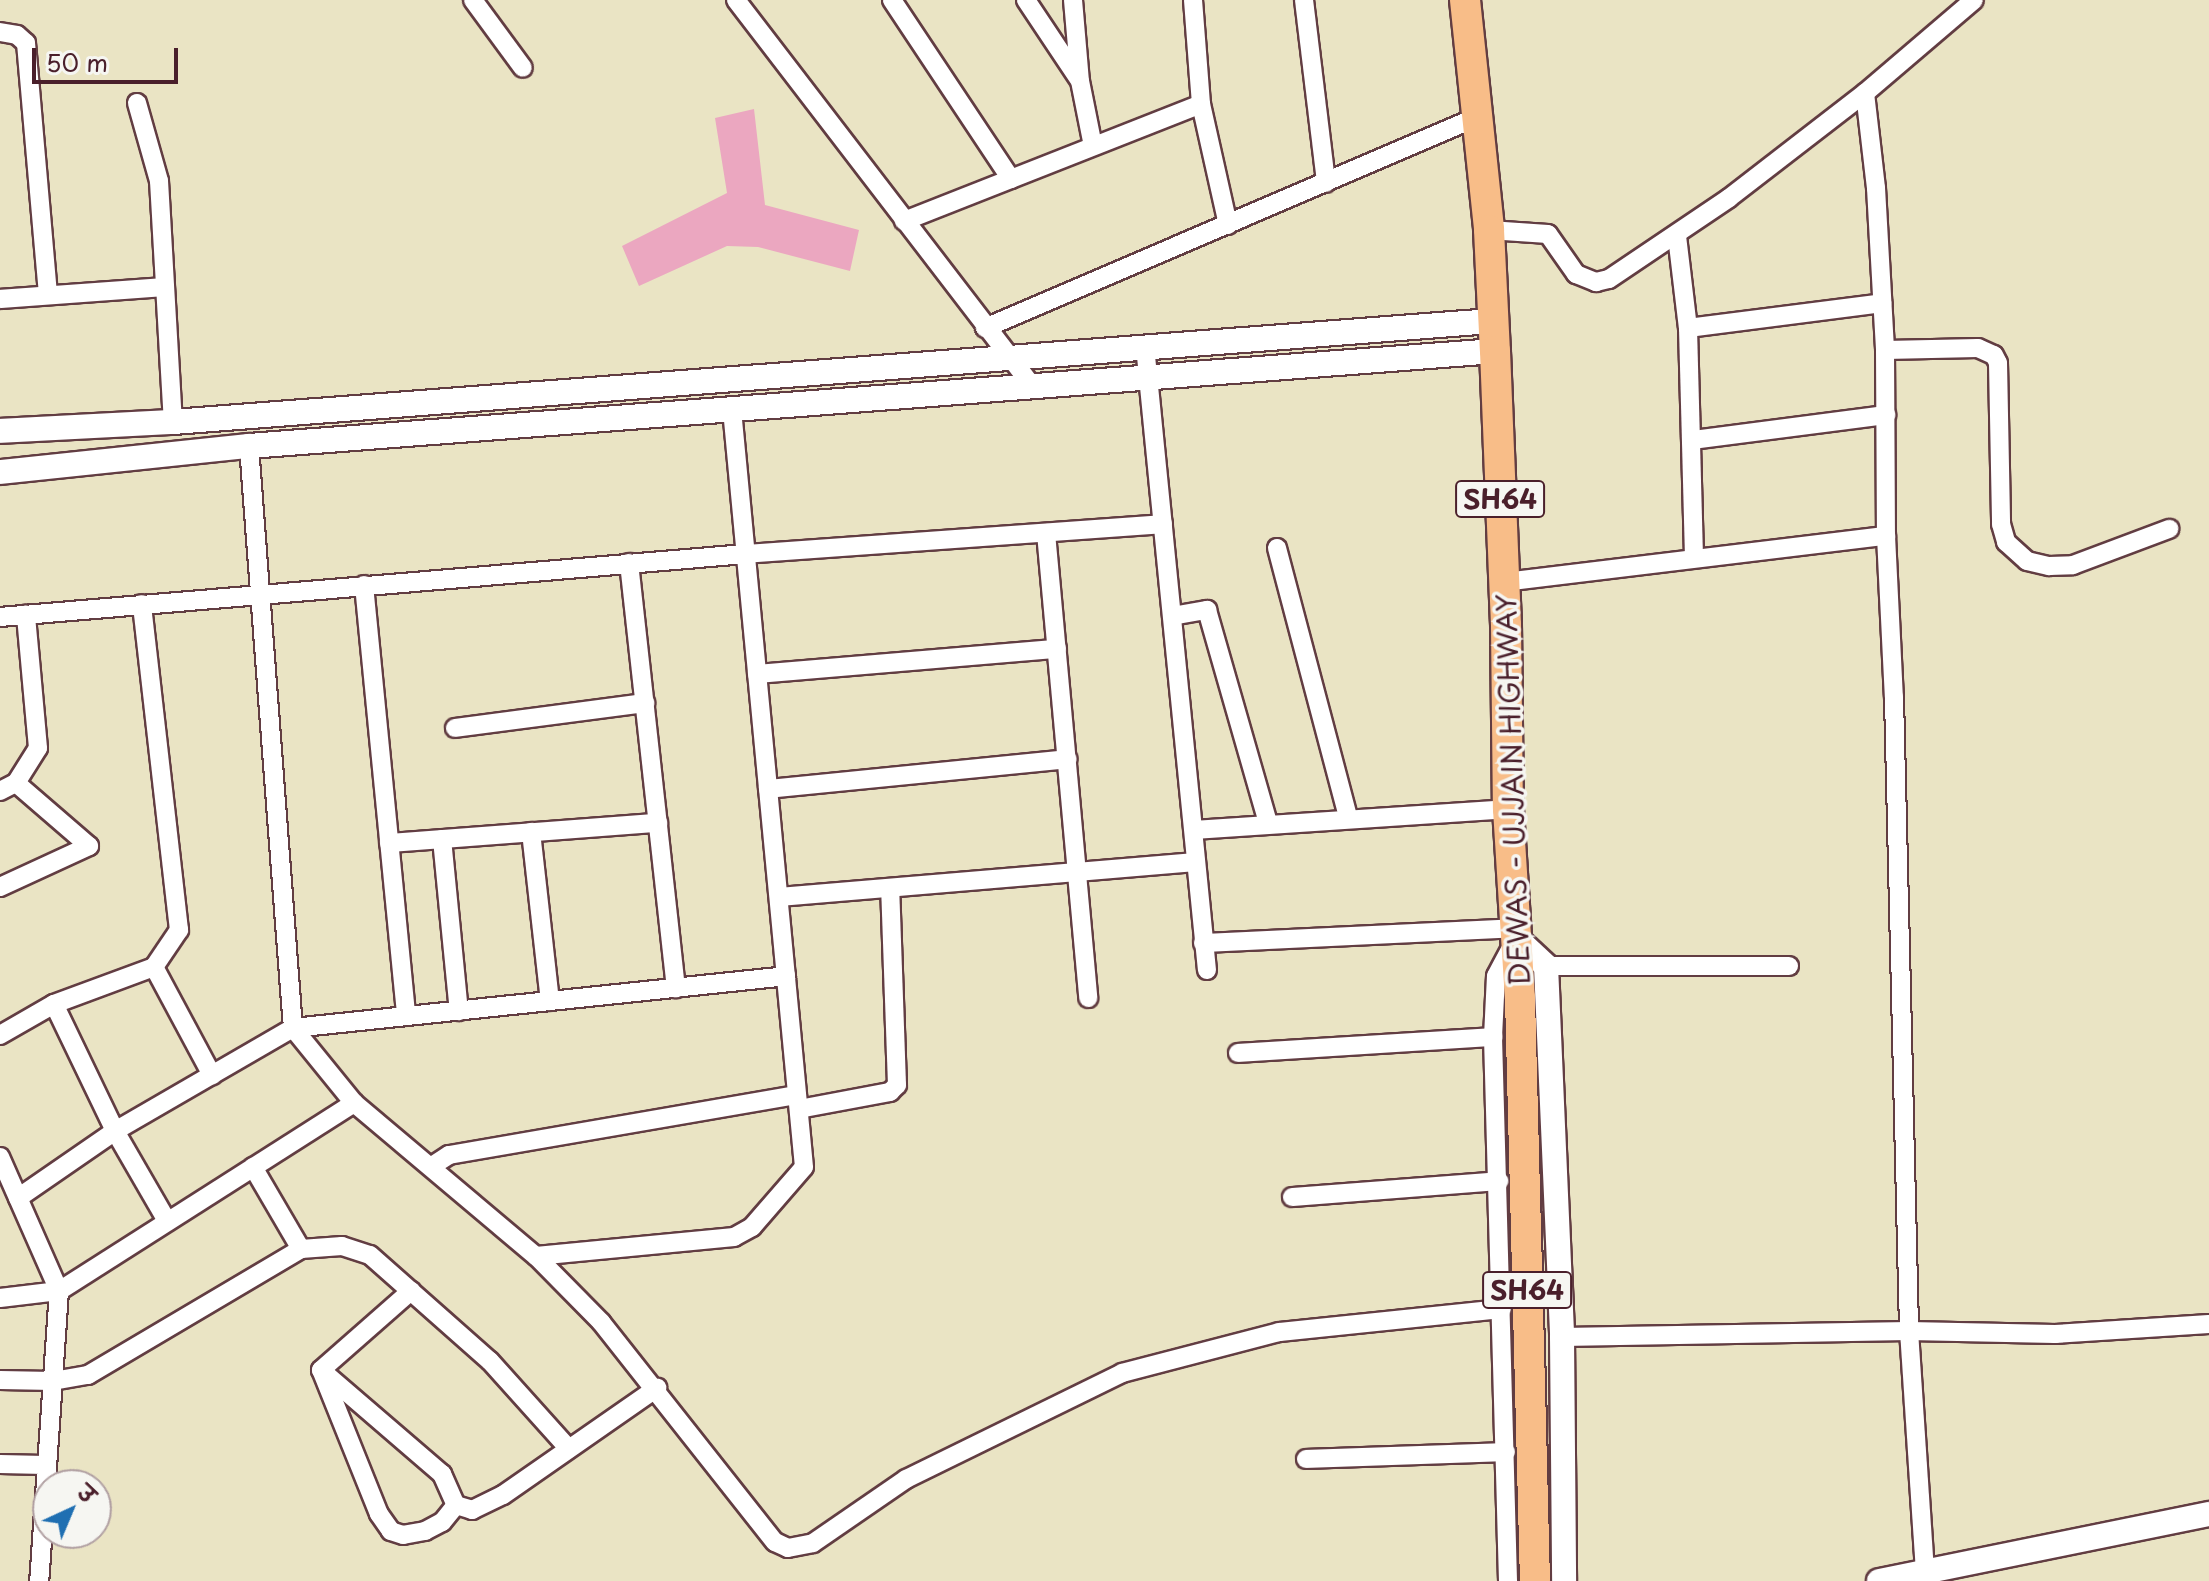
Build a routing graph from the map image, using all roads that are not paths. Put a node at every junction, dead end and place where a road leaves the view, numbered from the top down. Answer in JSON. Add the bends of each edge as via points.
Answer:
{"nodes":[{"id":1,"x":473,"y":0,"type":"edge"},
{"id":2,"x":736,"y":0,"type":"edge"},
{"id":3,"x":892,"y":0,"type":"edge"},
{"id":4,"x":1026,"y":0,"type":"edge"},
{"id":5,"x":1073,"y":0,"type":"edge"},
{"id":6,"x":1193,"y":0,"type":"edge"},
{"id":7,"x":1304,"y":0,"type":"edge"},
{"id":8,"x":1465,"y":0,"type":"edge"},
{"id":9,"x":1974,"y":0,"type":"edge"},
{"id":10,"x":0,"y":32,"type":"edge"},
{"id":11,"x":523,"y":68,"type":"dead end"},
{"id":12,"x":1080,"y":81,"type":"junction"},
{"id":13,"x":1865,"y":93,"type":"junction"},
{"id":14,"x":137,"y":103,"type":"dead end"},
{"id":15,"x":1201,"y":104,"type":"junction"},
{"id":16,"x":1477,"y":117,"type":"junction"},
{"id":17,"x":1093,"y":146,"type":"junction"},
{"id":18,"x":1011,"y":179,"type":"junction"},
{"id":19,"x":1326,"y":183,"type":"junction"},
{"id":20,"x":904,"y":221,"type":"junction"},
{"id":21,"x":1228,"y":225,"type":"junction"},
{"id":22,"x":1489,"y":230,"type":"junction"},
{"id":23,"x":1677,"y":236,"type":"junction"},
{"id":24,"x":163,"y":287,"type":"junction"},
{"id":25,"x":48,"y":295,"type":"junction"},
{"id":26,"x":0,"y":299,"type":"edge"},
{"id":27,"x":1882,"y":303,"type":"junction"},
{"id":28,"x":1493,"y":321,"type":"junction"},
{"id":29,"x":985,"y":328,"type":"junction"},
{"id":30,"x":1688,"y":328,"type":"junction"},
{"id":31,"x":1145,"y":346,"type":"junction"},
{"id":32,"x":1885,"y":350,"type":"junction"},
{"id":33,"x":1495,"y":351,"type":"junction"},
{"id":34,"x":1008,"y":357,"type":"junction"},
{"id":35,"x":1148,"y":376,"type":"junction"},
{"id":36,"x":728,"y":379,"type":"junction"},
{"id":37,"x":1031,"y":385,"type":"junction"},
{"id":38,"x":732,"y":409,"type":"junction"},
{"id":39,"x":1886,"y":415,"type":"junction"},
{"id":40,"x":245,"y":417,"type":"junction"},
{"id":41,"x":173,"y":422,"type":"junction"},
{"id":42,"x":0,"y":431,"type":"edge"},
{"id":43,"x":1693,"y":440,"type":"junction"},
{"id":44,"x":249,"y":446,"type":"junction"},
{"id":45,"x":0,"y":472,"type":"edge"},
{"id":46,"x":1163,"y":524,"type":"junction"},
{"id":47,"x":2169,"y":529,"type":"dead end"},
{"id":48,"x":1046,"y":533,"type":"junction"},
{"id":49,"x":1886,"y":536,"type":"junction"},
{"id":50,"x":1277,"y":548,"type":"dead end"},
{"id":51,"x":745,"y":554,"type":"junction"},
{"id":52,"x":1694,"y":558,"type":"junction"},
{"id":53,"x":629,"y":563,"type":"junction"},
{"id":54,"x":1504,"y":582,"type":"junction"},
{"id":55,"x":364,"y":585,"type":"junction"},
{"id":56,"x":260,"y":594,"type":"junction"},
{"id":57,"x":142,"y":604,"type":"junction"},
{"id":58,"x":26,"y":615,"type":"junction"},
{"id":59,"x":1172,"y":616,"type":"junction"},
{"id":60,"x":0,"y":617,"type":"edge"},
{"id":61,"x":1057,"y":649,"type":"junction"},
{"id":62,"x":757,"y":674,"type":"junction"},
{"id":63,"x":645,"y":703,"type":"junction"},
{"id":64,"x":455,"y":728,"type":"dead end"},
{"id":65,"x":1068,"y":759,"type":"junction"},
{"id":66,"x":8,"y":787,"type":"edge"},
{"id":67,"x":768,"y":789,"type":"junction"},
{"id":68,"x":1508,"y":809,"type":"junction"},
{"id":69,"x":1348,"y":817,"type":"junction"},
{"id":70,"x":658,"y":823,"type":"junction"},
{"id":71,"x":1268,"y":823,"type":"junction"},
{"id":72,"x":1195,"y":830,"type":"junction"},
{"id":73,"x":531,"y":832,"type":"junction"},
{"id":74,"x":442,"y":839,"type":"junction"},
{"id":75,"x":389,"y":843,"type":"junction"},
{"id":76,"x":1196,"y":862,"type":"junction"},
{"id":77,"x":1078,"y":872,"type":"junction"},
{"id":78,"x":0,"y":887,"type":"edge"},
{"id":79,"x":890,"y":888,"type":"junction"},
{"id":80,"x":779,"y":897,"type":"junction"},
{"id":81,"x":1516,"y":933,"type":"junction"},
{"id":82,"x":1203,"y":943,"type":"junction"},
{"id":83,"x":1546,"y":966,"type":"junction"},
{"id":84,"x":1789,"y":966,"type":"dead end"},
{"id":85,"x":154,"y":967,"type":"junction"},
{"id":86,"x":1207,"y":970,"type":"dead end"},
{"id":87,"x":786,"y":976,"type":"junction"},
{"id":88,"x":676,"y":988,"type":"junction"},
{"id":89,"x":1088,"y":998,"type":"dead end"},
{"id":90,"x":550,"y":1001,"type":"junction"},
{"id":91,"x":54,"y":1004,"type":"junction"},
{"id":92,"x":459,"y":1011,"type":"junction"},
{"id":93,"x":406,"y":1016,"type":"junction"},
{"id":94,"x":293,"y":1028,"type":"junction"},
{"id":95,"x":0,"y":1035,"type":"edge"},
{"id":96,"x":1493,"y":1037,"type":"junction"},
{"id":97,"x":1238,"y":1053,"type":"dead end"},
{"id":98,"x":212,"y":1075,"type":"junction"},
{"id":99,"x":798,"y":1102,"type":"junction"},
{"id":100,"x":354,"y":1103,"type":"junction"},
{"id":101,"x":115,"y":1131,"type":"junction"},
{"id":102,"x":0,"y":1157,"type":"edge"},
{"id":103,"x":432,"y":1166,"type":"junction"},
{"id":104,"x":253,"y":1167,"type":"junction"},
{"id":105,"x":1499,"y":1181,"type":"junction"},
{"id":106,"x":1292,"y":1197,"type":"dead end"},
{"id":107,"x":18,"y":1198,"type":"junction"},
{"id":108,"x":167,"y":1221,"type":"junction"},
{"id":109,"x":301,"y":1249,"type":"junction"},
{"id":110,"x":536,"y":1256,"type":"junction"},
{"id":111,"x":59,"y":1291,"type":"junction"},
{"id":112,"x":411,"y":1291,"type":"junction"},
{"id":113,"x":0,"y":1298,"type":"edge"},
{"id":114,"x":1502,"y":1309,"type":"junction"},
{"id":115,"x":2209,"y":1324,"type":"edge"},
{"id":116,"x":1909,"y":1331,"type":"junction"},
{"id":117,"x":1562,"y":1337,"type":"junction"},
{"id":118,"x":321,"y":1370,"type":"junction"},
{"id":119,"x":0,"y":1380,"type":"edge"},
{"id":120,"x":53,"y":1381,"type":"junction"},
{"id":121,"x":657,"y":1388,"type":"junction"},
{"id":122,"x":569,"y":1449,"type":"junction"},
{"id":123,"x":1506,"y":1452,"type":"junction"},
{"id":124,"x":1306,"y":1459,"type":"dead end"},
{"id":125,"x":0,"y":1464,"type":"edge"},
{"id":126,"x":45,"y":1465,"type":"junction"},
{"id":127,"x":456,"y":1505,"type":"junction"},
{"id":128,"x":2209,"y":1514,"type":"edge"},
{"id":129,"x":1925,"y":1569,"type":"junction"},
{"id":130,"x":39,"y":1581,"type":"edge"},
{"id":131,"x":1508,"y":1581,"type":"edge"},
{"id":132,"x":1535,"y":1581,"type":"edge"},
{"id":133,"x":1564,"y":1581,"type":"edge"},
{"id":134,"x":1879,"y":1581,"type":"edge"}],
"edges":[{"from":1,"to":11,"type":"street"},
{"from":2,"to":20,"type":"street"},
{"from":3,"to":18,"type":"street"},
{"from":4,"to":12,"type":"street"},
{"from":5,"to":12,"type":"street"},
{"from":6,"to":15,"type":"street"},
{"from":7,"to":19,"type":"street"},
{"from":8,"to":16,"type":"main road","name":"DEWAS - UJJAIN HIGHWAY","number":"SH64"},
{"from":9,"to":13,"type":"street"},
{"from":10,"to":25,"type":"street","via":[[26,43]]},
{"from":12,"to":17,"type":"street"},
{"from":13,"to":23,"type":"street"},
{"from":13,"to":27,"type":"street"},
{"from":14,"to":24,"type":"street","via":[[159,181]]},
{"from":15,"to":17,"type":"street"},
{"from":15,"to":21,"type":"street"},
{"from":16,"to":19,"type":"street"},
{"from":16,"to":22,"type":"main road","name":"DEWAS - UJJAIN HIGHWAY","number":"SH64"},
{"from":17,"to":18,"type":"street"},
{"from":18,"to":20,"type":"street"},
{"from":19,"to":21,"type":"street"},
{"from":20,"to":29,"type":"street"},
{"from":21,"to":29,"type":"street"},
{"from":22,"to":23,"type":"street","via":[[1548,234],[1576,274],[1596,282]]},
{"from":22,"to":28,"type":"main road","name":"DEWAS - UJJAIN HIGHWAY","number":"SH64"},
{"from":23,"to":30,"type":"street"},
{"from":24,"to":25,"type":"street"},
{"from":24,"to":41,"type":"street"},
{"from":25,"to":26,"type":"street"},
{"from":27,"to":30,"type":"street"},
{"from":27,"to":32,"type":"street"},
{"from":28,"to":31,"type":"street"},
{"from":28,"to":33,"type":"main road","name":"DEWAS - UJJAIN HIGHWAY","number":"SH64"},
{"from":29,"to":34,"type":"street"},
{"from":30,"to":43,"type":"street"},
{"from":31,"to":34,"type":"street"},
{"from":31,"to":35,"type":"street"},
{"from":32,"to":39,"type":"street"},
{"from":32,"to":47,"type":"street","via":[[1978,348],[1994,355],[2001,524],[2006,542],[2027,561],[2073,565]]},
{"from":33,"to":35,"type":"street"},
{"from":33,"to":54,"type":"main road","name":"DEWAS - UJJAIN HIGHWAY","number":"SH64"},
{"from":34,"to":36,"type":"street"},
{"from":34,"to":37,"type":"street"},
{"from":35,"to":37,"type":"street"},
{"from":35,"to":46,"type":"street"},
{"from":36,"to":38,"type":"street"},
{"from":36,"to":40,"type":"street"},
{"from":37,"to":38,"type":"street"},
{"from":38,"to":44,"type":"street"},
{"from":38,"to":51,"type":"street"},
{"from":39,"to":43,"type":"street"},
{"from":39,"to":49,"type":"street"},
{"from":40,"to":41,"type":"street"},
{"from":40,"to":44,"type":"street"},
{"from":41,"to":42,"type":"street"},
{"from":43,"to":52,"type":"street"},
{"from":44,"to":45,"type":"street"},
{"from":44,"to":56,"type":"street"},
{"from":46,"to":48,"type":"street"},
{"from":46,"to":59,"type":"street"},
{"from":48,"to":51,"type":"street"},
{"from":48,"to":61,"type":"street"},
{"from":49,"to":52,"type":"street"},
{"from":49,"to":116,"type":"street"},
{"from":50,"to":69,"type":"street"},
{"from":51,"to":53,"type":"street"},
{"from":51,"to":62,"type":"street"},
{"from":52,"to":54,"type":"street"},
{"from":53,"to":55,"type":"street"},
{"from":53,"to":63,"type":"street"},
{"from":54,"to":68,"type":"main road","name":"DEWAS - UJJAIN HIGHWAY","number":"SH64"},
{"from":55,"to":56,"type":"street"},
{"from":55,"to":75,"type":"street"},
{"from":56,"to":57,"type":"street"},
{"from":56,"to":94,"type":"street"},
{"from":57,"to":58,"type":"street"},
{"from":57,"to":85,"type":"street","via":[[179,930]]},
{"from":58,"to":60,"type":"street"},
{"from":58,"to":66,"type":"street","via":[[38,748]]},
{"from":59,"to":71,"type":"street","via":[[1207,610]]},
{"from":59,"to":72,"type":"street"},
{"from":61,"to":62,"type":"street"},
{"from":61,"to":65,"type":"street"},
{"from":62,"to":67,"type":"street"},
{"from":63,"to":64,"type":"street"},
{"from":63,"to":70,"type":"street"},
{"from":65,"to":67,"type":"street"},
{"from":65,"to":77,"type":"street"},
{"from":66,"to":78,"type":"street","via":[[89,846]]},
{"from":67,"to":80,"type":"street"},
{"from":68,"to":69,"type":"street"},
{"from":68,"to":81,"type":"main road","name":"DEWAS - UJJAIN HIGHWAY","number":"SH64"},
{"from":69,"to":71,"type":"street"},
{"from":70,"to":73,"type":"street"},
{"from":70,"to":88,"type":"street"},
{"from":71,"to":72,"type":"street"},
{"from":72,"to":76,"type":"street"},
{"from":73,"to":74,"type":"street"},
{"from":73,"to":90,"type":"street"},
{"from":74,"to":75,"type":"street"},
{"from":74,"to":92,"type":"street"},
{"from":75,"to":93,"type":"street"},
{"from":76,"to":77,"type":"street"},
{"from":76,"to":82,"type":"street"},
{"from":77,"to":79,"type":"street"},
{"from":77,"to":89,"type":"street"},
{"from":79,"to":80,"type":"street"},
{"from":79,"to":99,"type":"street","via":[[897,1085],[890,1092]]},
{"from":80,"to":87,"type":"street"},
{"from":81,"to":82,"type":"street"},
{"from":81,"to":83,"type":"street"},
{"from":81,"to":96,"type":"street","via":[[1496,976]]},
{"from":81,"to":132,"type":"main road","name":"DEWAS - UJJAIN HIGHWAY","number":"SH64"},
{"from":82,"to":86,"type":"street"},
{"from":83,"to":84,"type":"street"},
{"from":83,"to":117,"type":"street"},
{"from":85,"to":91,"type":"street"},
{"from":85,"to":98,"type":"street"},
{"from":87,"to":88,"type":"street"},
{"from":87,"to":99,"type":"street"},
{"from":88,"to":90,"type":"street"},
{"from":90,"to":92,"type":"street"},
{"from":91,"to":95,"type":"street"},
{"from":91,"to":101,"type":"street"},
{"from":92,"to":93,"type":"street"},
{"from":93,"to":94,"type":"street"},
{"from":94,"to":98,"type":"street"},
{"from":94,"to":100,"type":"street"},
{"from":96,"to":97,"type":"street"},
{"from":96,"to":105,"type":"street"},
{"from":98,"to":101,"type":"street"},
{"from":99,"to":103,"type":"street","via":[[449,1155]]},
{"from":99,"to":110,"type":"street","via":[[804,1167],[752,1227],[734,1237]]},
{"from":100,"to":103,"type":"street"},
{"from":100,"to":104,"type":"street"},
{"from":101,"to":107,"type":"street"},
{"from":101,"to":108,"type":"street"},
{"from":102,"to":107,"type":"street"},
{"from":103,"to":110,"type":"street"},
{"from":104,"to":108,"type":"street"},
{"from":104,"to":109,"type":"street"},
{"from":105,"to":106,"type":"street"},
{"from":105,"to":114,"type":"street"},
{"from":107,"to":111,"type":"street"},
{"from":108,"to":111,"type":"street"},
{"from":109,"to":112,"type":"street","via":[[342,1246],[370,1255]]},
{"from":109,"to":120,"type":"street","via":[[88,1375]]},
{"from":110,"to":121,"type":"street"},
{"from":111,"to":113,"type":"street"},
{"from":111,"to":120,"type":"street"},
{"from":112,"to":118,"type":"street"},
{"from":112,"to":122,"type":"street","via":[[490,1361]]},
{"from":114,"to":121,"type":"street","via":[[1279,1332],[1122,1373],[906,1479],[813,1543],[788,1548],[775,1542]]},
{"from":114,"to":123,"type":"street"},
{"from":115,"to":116,"type":"street","via":[[2055,1334]]},
{"from":116,"to":117,"type":"street"},
{"from":116,"to":129,"type":"street"},
{"from":117,"to":133,"type":"street"},
{"from":118,"to":127,"type":"street","via":[[442,1474]]},
{"from":118,"to":127,"type":"street","via":[[379,1514],[391,1531],[425,1531],[442,1522]]},
{"from":119,"to":120,"type":"street"},
{"from":120,"to":126,"type":"street"},
{"from":121,"to":122,"type":"street"},
{"from":122,"to":127,"type":"street","via":[[503,1495],[472,1510]]},
{"from":123,"to":124,"type":"street"},
{"from":123,"to":131,"type":"street"},
{"from":125,"to":126,"type":"street"},
{"from":126,"to":130,"type":"street"},
{"from":128,"to":129,"type":"street"},
{"from":129,"to":134,"type":"street"}]}
